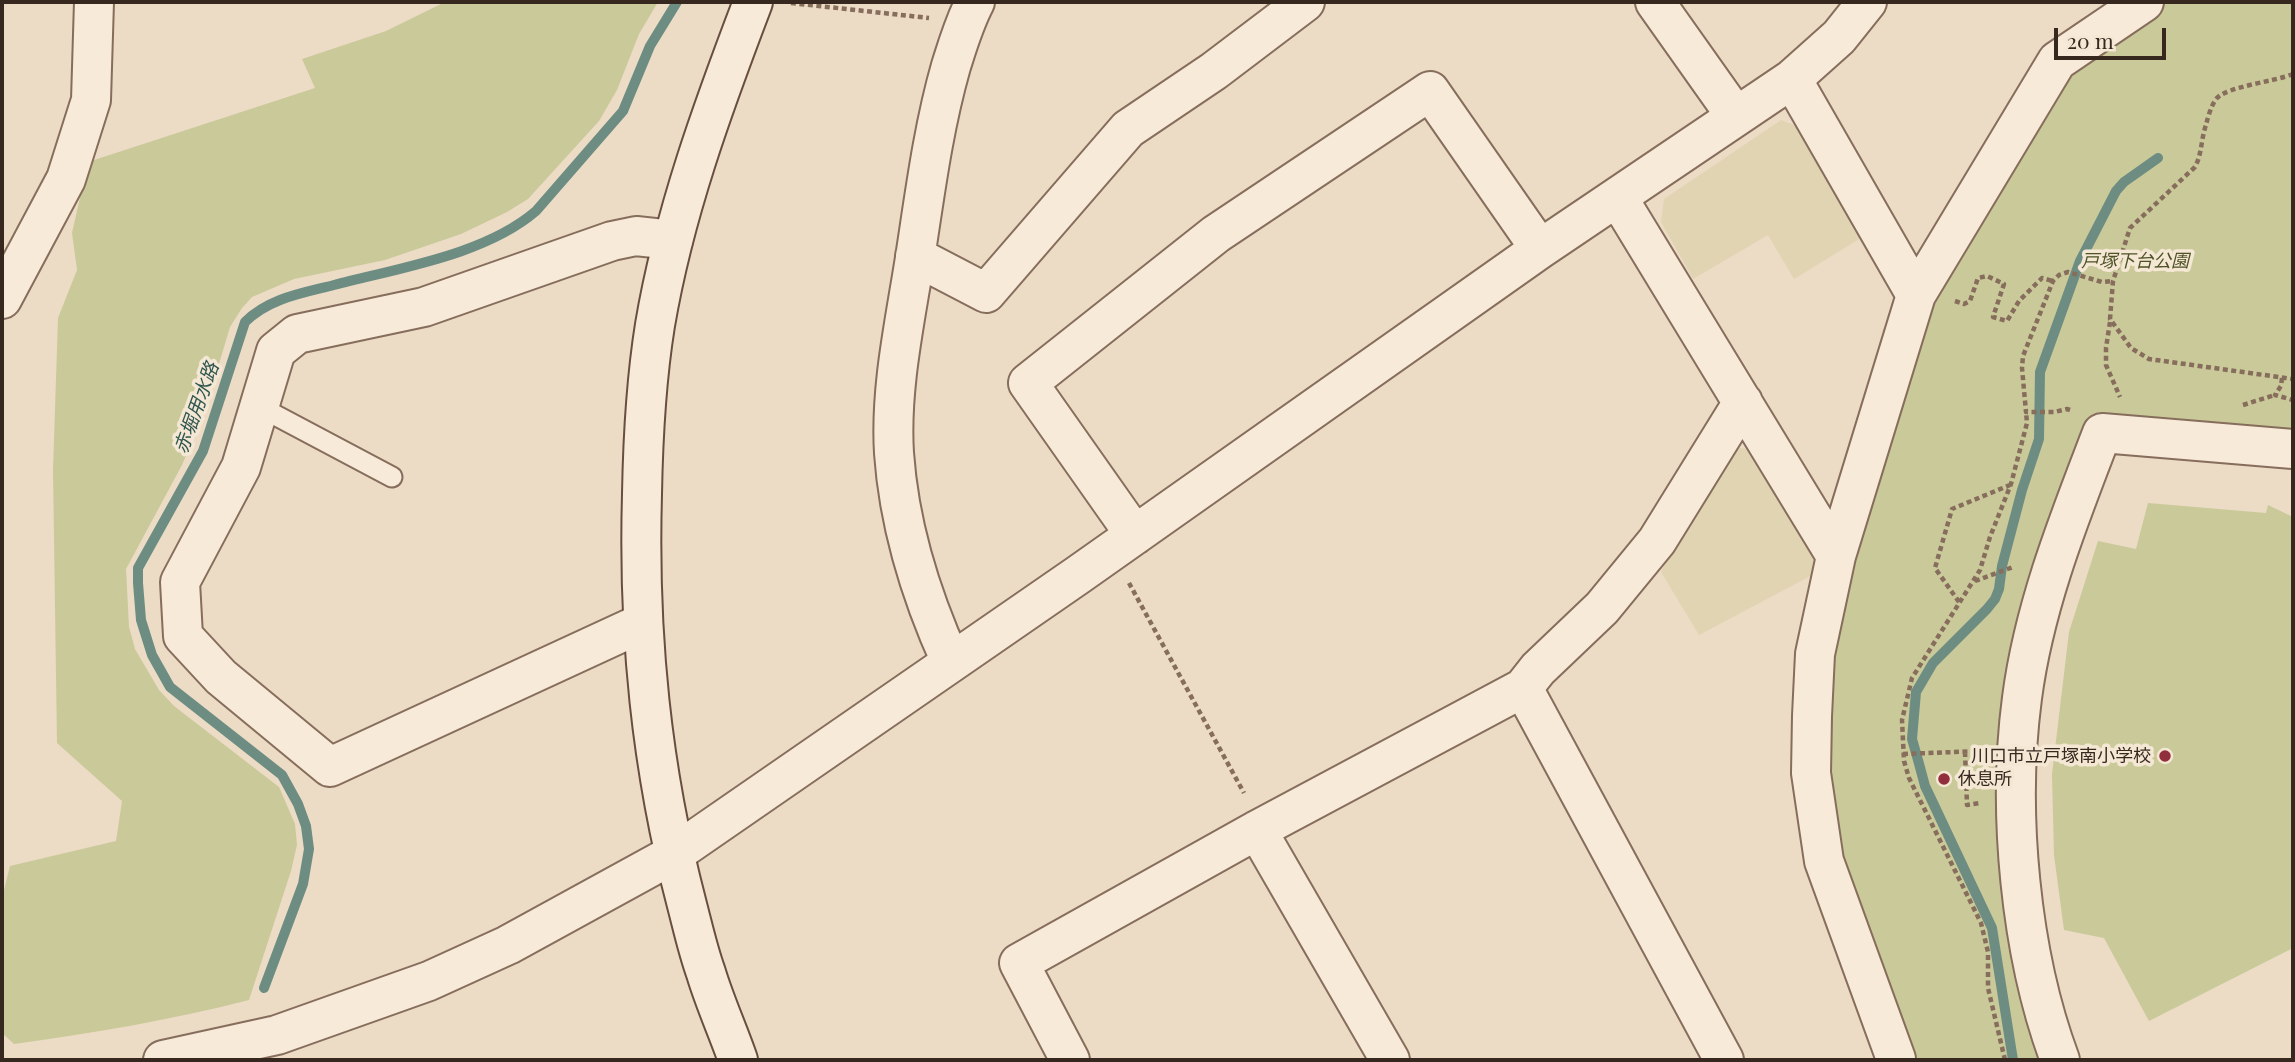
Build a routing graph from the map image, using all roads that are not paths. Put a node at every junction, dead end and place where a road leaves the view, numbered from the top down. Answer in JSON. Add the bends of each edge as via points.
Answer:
{"nodes":[{"id":1,"x":94,"y":2,"type":"edge"},
{"id":2,"x":753,"y":2,"type":"edge"},
{"id":3,"x":1305,"y":2,"type":"edge"},
{"id":4,"x":1656,"y":2,"type":"edge"},
{"id":5,"x":1867,"y":2,"type":"edge"},
{"id":6,"x":2144,"y":2,"type":"edge"},
{"id":7,"x":970,"y":12,"type":"edge"},
{"id":8,"x":1793,"y":79,"type":"junction"},
{"id":9,"x":1735,"y":115,"type":"junction"},
{"id":10,"x":1618,"y":198,"type":"junction"},
{"id":11,"x":673,"y":240,"type":"junction"},
{"id":12,"x":1540,"y":249,"type":"junction"},
{"id":13,"x":915,"y":256,"type":"junction"},
{"id":14,"x":1932,"y":296,"type":"junction"},
{"id":15,"x":2,"y":299,"type":"edge"},
{"id":16,"x":1742,"y":402,"type":"junction"},
{"id":17,"x":260,"y":407,"type":"junction"},
{"id":18,"x":2293,"y":449,"type":"edge"},
{"id":19,"x":392,"y":477,"type":"dead end"},
{"id":20,"x":1135,"y":535,"type":"junction"},
{"id":21,"x":1836,"y":556,"type":"junction"},
{"id":22,"x":642,"y":623,"type":"junction"},
{"id":23,"x":951,"y":662,"type":"junction"},
{"id":24,"x":1523,"y":688,"type":"junction"},
{"id":25,"x":1253,"y":816,"type":"junction"},
{"id":26,"x":674,"y":854,"type":"junction"},
{"id":27,"x":276,"y":1048,"type":"edge"},
{"id":28,"x":163,"y":1060,"type":"edge"},
{"id":29,"x":738,"y":1060,"type":"edge"},
{"id":30,"x":1070,"y":1060,"type":"edge"},
{"id":31,"x":1390,"y":1060,"type":"edge"},
{"id":32,"x":1724,"y":1060,"type":"edge"},
{"id":33,"x":1894,"y":1060,"type":"edge"},
{"id":34,"x":2060,"y":1060,"type":"edge"}],
"edges":[{"from":1,"to":15,"type":"street","via":[[91,100],[66,179]]},
{"from":2,"to":11,"type":"street","via":[[707,121]]},
{"from":3,"to":13,"type":"street","via":[[1128,129],[986,293]]},
{"from":4,"to":9,"type":"street"},
{"from":5,"to":8,"type":"street","via":[[1839,37]]},
{"from":6,"to":14,"type":"street","via":[[2057,61]]},
{"from":7,"to":13,"type":"street","via":[[943,96]]},
{"from":8,"to":9,"type":"street"},
{"from":8,"to":14,"type":"street"},
{"from":9,"to":10,"type":"street"},
{"from":10,"to":12,"type":"street"},
{"from":10,"to":16,"type":"street"},
{"from":11,"to":17,"type":"street","via":[[636,236],[612,241],[424,307],[297,334],[276,351]]},
{"from":11,"to":22,"type":"street","via":[[644,416]]},
{"from":12,"to":20,"type":"street"},
{"from":12,"to":20,"type":"street","via":[[1430,91],[1216,234],[1028,383]]},
{"from":13,"to":23,"type":"street","via":[[895,400],[894,452],[916,572]]},
{"from":14,"to":21,"type":"street"},
{"from":16,"to":21,"type":"street"},
{"from":16,"to":24,"type":"street","via":[[1657,541],[1602,608]]},
{"from":17,"to":19,"type":"lane"},
{"from":17,"to":22,"type":"street","via":[[241,467],[180,582],[183,636],[221,677],[330,766]]},
{"from":18,"to":34,"type":"street","via":[[2102,433],[2063,533],[2039,615],[2022,698],[2016,797],[2027,939],[2048,1030]]},
{"from":20,"to":23,"type":"street"},
{"from":21,"to":33,"type":"street","via":[[1815,654],[1811,773],[1824,861]]},
{"from":22,"to":26,"type":"street","via":[[657,773]]},
{"from":23,"to":26,"type":"street"},
{"from":24,"to":25,"type":"street"},
{"from":24,"to":32,"type":"street"},
{"from":25,"to":30,"type":"street","via":[[1019,963]]},
{"from":25,"to":31,"type":"street"},
{"from":26,"to":27,"type":"street","via":[[508,945]]},
{"from":26,"to":29,"type":"street","via":[[705,972]]},
{"from":27,"to":28,"type":"street"}]}
